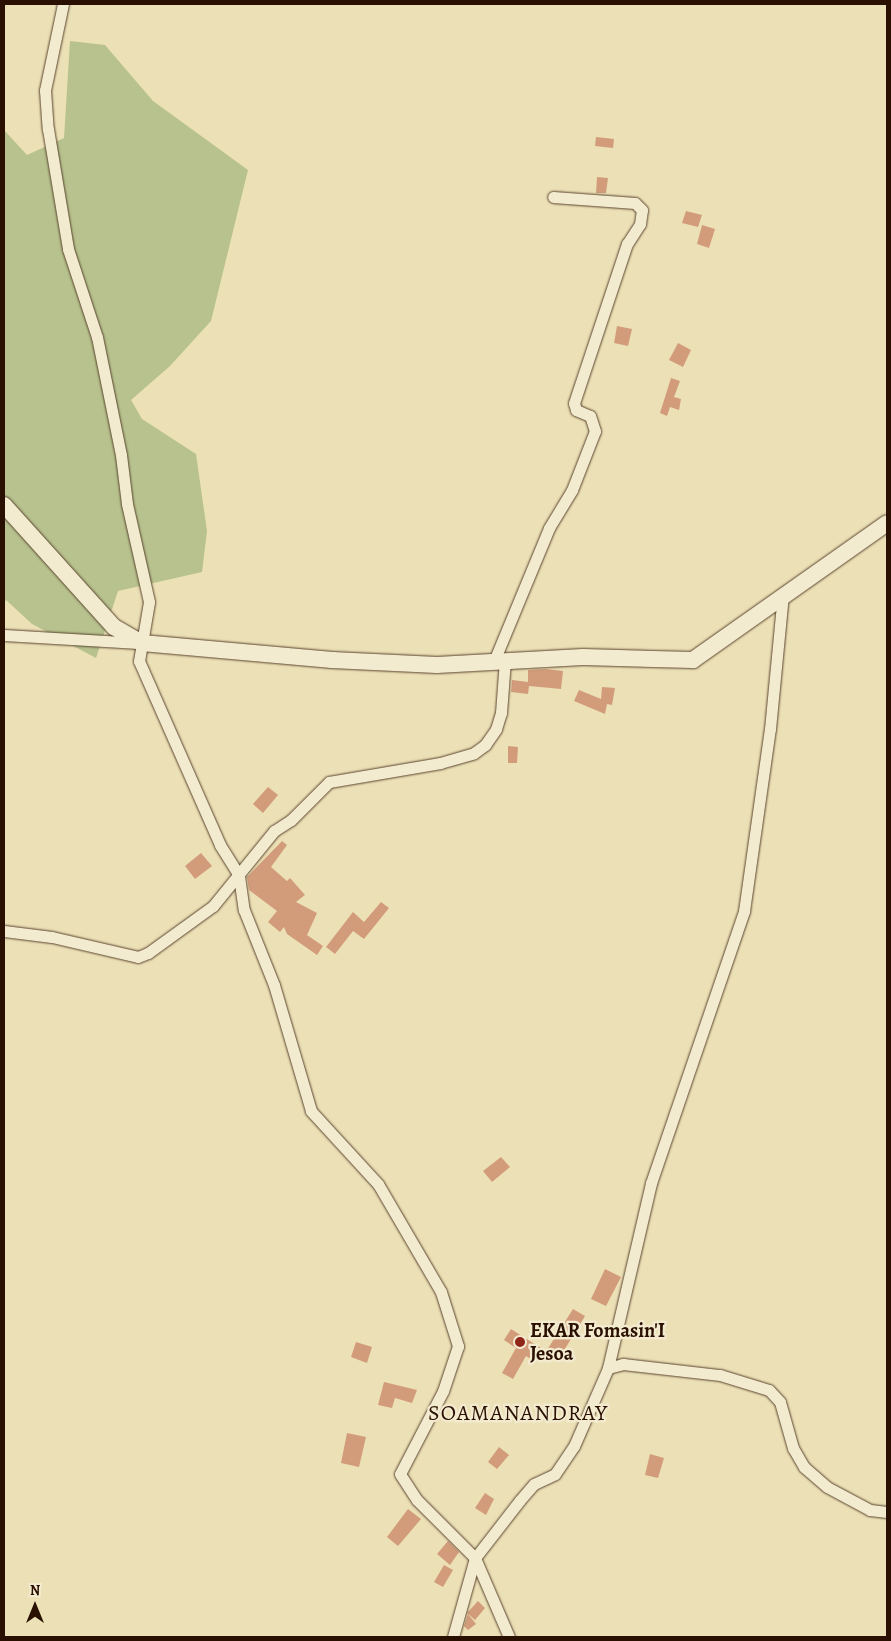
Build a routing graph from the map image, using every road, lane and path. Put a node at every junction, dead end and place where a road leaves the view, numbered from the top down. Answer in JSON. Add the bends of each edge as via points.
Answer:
{"nodes":[{"id":1,"x":62,"y":4,"type":"edge"},
{"id":2,"x":552,"y":197,"type":"dead end"},
{"id":3,"x":4,"y":505,"type":"edge"},
{"id":4,"x":887,"y":523,"type":"edge"},
{"id":5,"x":782,"y":594,"type":"junction"},
{"id":6,"x":4,"y":635,"type":"edge"},
{"id":7,"x":142,"y":643,"type":"junction"},
{"id":8,"x":499,"y":661,"type":"junction"},
{"id":9,"x":239,"y":876,"type":"junction"},
{"id":10,"x":4,"y":931,"type":"edge"},
{"id":11,"x":608,"y":1368,"type":"junction"},
{"id":12,"x":887,"y":1512,"type":"edge"},
{"id":13,"x":475,"y":1558,"type":"junction"},
{"id":14,"x":453,"y":1637,"type":"edge"},
{"id":15,"x":509,"y":1637,"type":"edge"}],
"edges":[{"from":1,"to":7,"type":"street","via":[[45,90],[48,129],[68,249],[97,337],[121,455],[127,504],[149,602]]},
{"from":2,"to":8,"type":"street","via":[[635,203],[642,210],[640,224],[627,244],[574,403],[576,410],[590,416],[595,431],[572,490],[549,528]]},
{"from":3,"to":7,"type":"street","via":[[114,627]]},
{"from":4,"to":5,"type":"street"},
{"from":5,"to":8,"type":"street","via":[[693,660],[583,657]]},
{"from":5,"to":11,"type":"street","via":[[770,729],[744,911],[651,1182]]},
{"from":6,"to":7,"type":"street"},
{"from":7,"to":8,"type":"street","via":[[332,660],[438,665]]},
{"from":7,"to":9,"type":"street","via":[[139,660],[220,845]]},
{"from":8,"to":9,"type":"street","via":[[501,713],[496,729],[485,745],[474,753],[440,763],[365,777],[334,779],[291,820],[274,831]]},
{"from":9,"to":10,"type":"street","via":[[213,906],[138,957],[52,937]]},
{"from":9,"to":13,"type":"street","via":[[244,910],[274,985],[311,1111],[378,1184],[441,1292],[458,1346],[431,1416],[400,1474],[417,1500]]},
{"from":11,"to":12,"type":"street","via":[[623,1364],[720,1376],[769,1390],[780,1402],[793,1448],[804,1467],[827,1487],[870,1510]]},
{"from":11,"to":13,"type":"street","via":[[569,1453],[555,1474],[534,1484]]},
{"from":13,"to":14,"type":"street"},
{"from":13,"to":15,"type":"street"}]}
